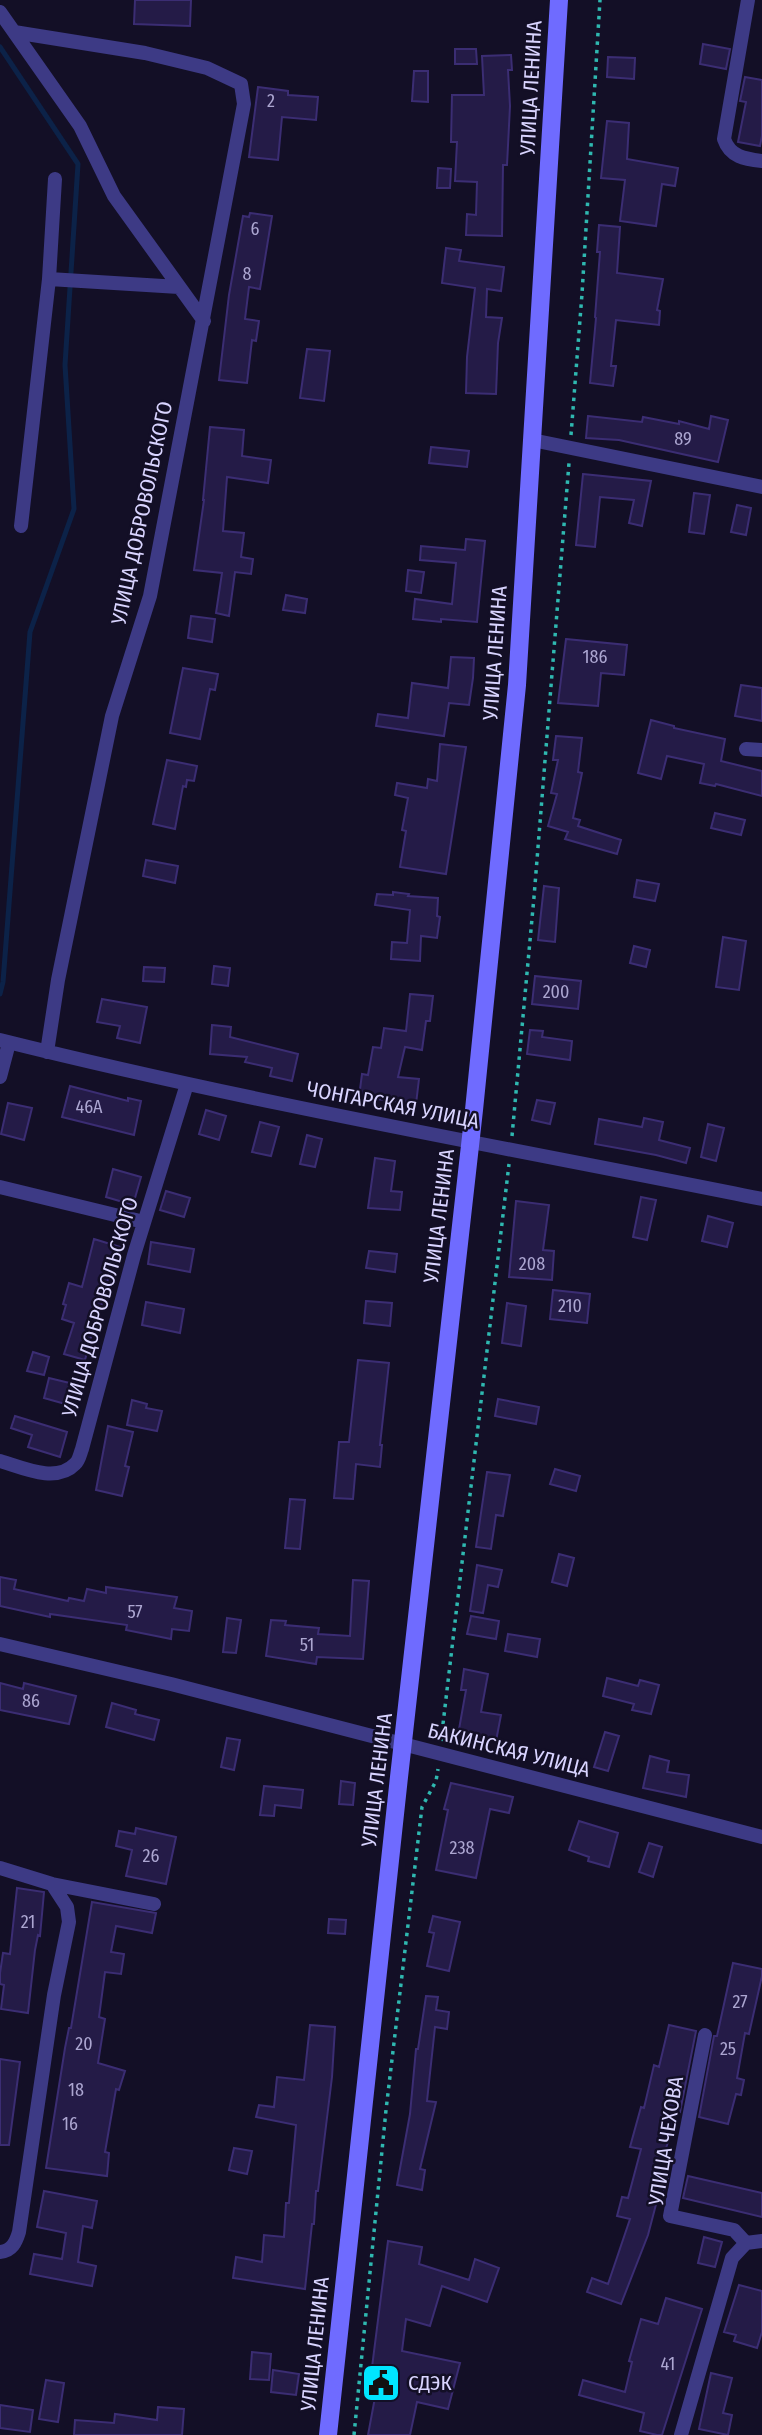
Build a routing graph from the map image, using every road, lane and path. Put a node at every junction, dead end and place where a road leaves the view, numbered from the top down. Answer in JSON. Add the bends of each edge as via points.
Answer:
{"nodes":[{"id":1,"x":559,"y":0,"type":"edge"},
{"id":2,"x":600,"y":0,"type":"edge"},
{"id":3,"x":748,"y":0,"type":"edge"},
{"id":4,"x":0,"y":12,"type":"edge"},
{"id":5,"x":14,"y":32,"type":"junction"},
{"id":6,"x":762,"y":161,"type":"edge"},
{"id":7,"x":55,"y":180,"type":"dead end"},
{"id":8,"x":50,"y":279,"type":"junction"},
{"id":9,"x":179,"y":287,"type":"junction"},
{"id":10,"x":204,"y":321,"type":"junction"},
{"id":11,"x":532,"y":440,"type":"junction"},
{"id":12,"x":570,"y":449,"type":"junction"},
{"id":13,"x":762,"y":487,"type":"edge"},
{"id":14,"x":21,"y":526,"type":"dead end"},
{"id":15,"x":746,"y":749,"type":"dead end"},
{"id":16,"x":762,"y":750,"type":"edge"},
{"id":17,"x":9,"y":1043,"type":"edge"},
{"id":18,"x":47,"y":1052,"type":"junction"},
{"id":19,"x":0,"y":1077,"type":"edge"},
{"id":20,"x":187,"y":1084,"type":"junction"},
{"id":21,"x":470,"y":1142,"type":"junction"},
{"id":22,"x":510,"y":1149,"type":"junction"},
{"id":23,"x":0,"y":1187,"type":"edge"},
{"id":24,"x":762,"y":1199,"type":"edge"},
{"id":25,"x":144,"y":1222,"type":"junction"},
{"id":26,"x":0,"y":1461,"type":"edge"},
{"id":27,"x":0,"y":1644,"type":"edge"},
{"id":28,"x":404,"y":1745,"type":"junction"},
{"id":29,"x":440,"y":1754,"type":"junction"},
{"id":30,"x":762,"y":1837,"type":"edge"},
{"id":31,"x":0,"y":1868,"type":"edge"},
{"id":32,"x":52,"y":1884,"type":"junction"},
{"id":33,"x":154,"y":1904,"type":"dead end"},
{"id":34,"x":705,"y":2035,"type":"dead end"},
{"id":35,"x":762,"y":2241,"type":"edge"},
{"id":36,"x":747,"y":2244,"type":"junction"},
{"id":37,"x":0,"y":2252,"type":"edge"},
{"id":38,"x":328,"y":2435,"type":"edge"},
{"id":39,"x":354,"y":2435,"type":"edge"},
{"id":40,"x":681,"y":2435,"type":"edge"}],
"edges":[{"from":1,"to":11,"type":"street","name":"УЛИЦА ЛЕНИНА"},
{"from":2,"to":12,"type":"path"},
{"from":3,"to":6,"type":"street","via":[[724,139],[735,155]]},
{"from":4,"to":5,"type":"street"},
{"from":5,"to":9,"type":"street","via":[[80,127],[114,196]]},
{"from":5,"to":10,"type":"street","name":"УЛИЦА ДОБРОВОЛЬСКОГО","via":[[145,53],[207,68],[241,84],[244,104]]},
{"from":7,"to":8,"type":"street"},
{"from":8,"to":9,"type":"street"},
{"from":8,"to":14,"type":"street"},
{"from":9,"to":10,"type":"street"},
{"from":10,"to":18,"type":"street","name":"УЛИЦА ДОБРОВОЛЬСКОГО","via":[[150,596],[112,716]]},
{"from":11,"to":12,"type":"street"},
{"from":11,"to":21,"type":"street","name":"УЛИЦА ЛЕНИНА","via":[[517,685]]},
{"from":12,"to":13,"type":"street"},
{"from":12,"to":22,"type":"path"},
{"from":15,"to":16,"type":"street"},
{"from":17,"to":18,"type":"street","name":"ЧОНГАРСКАЯ УЛИЦА"},
{"from":17,"to":19,"type":"street"},
{"from":18,"to":20,"type":"street","name":"ЧОНГАРСКАЯ УЛИЦА"},
{"from":20,"to":21,"type":"street","name":"ЧОНГАРСКАЯ УЛИЦА"},
{"from":20,"to":25,"type":"street","name":"УЛИЦА ДОБРОВОЛЬСКОГО"},
{"from":21,"to":22,"type":"street","name":"ЧОНГАРСКАЯ УЛИЦА"},
{"from":21,"to":28,"type":"street","name":"УЛИЦА ЛЕНИНА"},
{"from":22,"to":24,"type":"street","name":"ЧОНГАРСКАЯ УЛИЦА"},
{"from":22,"to":29,"type":"path"},
{"from":23,"to":25,"type":"street"},
{"from":25,"to":26,"type":"street","name":"УЛИЦА ДОБРОВОЛЬСКОГО","via":[[76,1464],[52,1473]]},
{"from":27,"to":28,"type":"street","name":"БАКИНСКАЯ УЛИЦА"},
{"from":28,"to":29,"type":"street","name":"БАКИНСКАЯ УЛИЦА"},
{"from":28,"to":38,"type":"street","name":"УЛИЦА ЛЕНИНА"},
{"from":29,"to":30,"type":"street","name":"БАКИНСКАЯ УЛИЦА"},
{"from":29,"to":39,"type":"path","via":[[436,1782],[420,1820]]},
{"from":31,"to":32,"type":"street"},
{"from":32,"to":33,"type":"street"},
{"from":32,"to":37,"type":"street","via":[[67,1907],[69,1922],[19,2232],[14,2245]]},
{"from":34,"to":36,"type":"street","name":"УЛИЦА ЧЕХОВА","via":[[670,2216],[734,2230]]},
{"from":35,"to":36,"type":"street"},
{"from":36,"to":40,"type":"street","via":[[732,2258]]}]}
